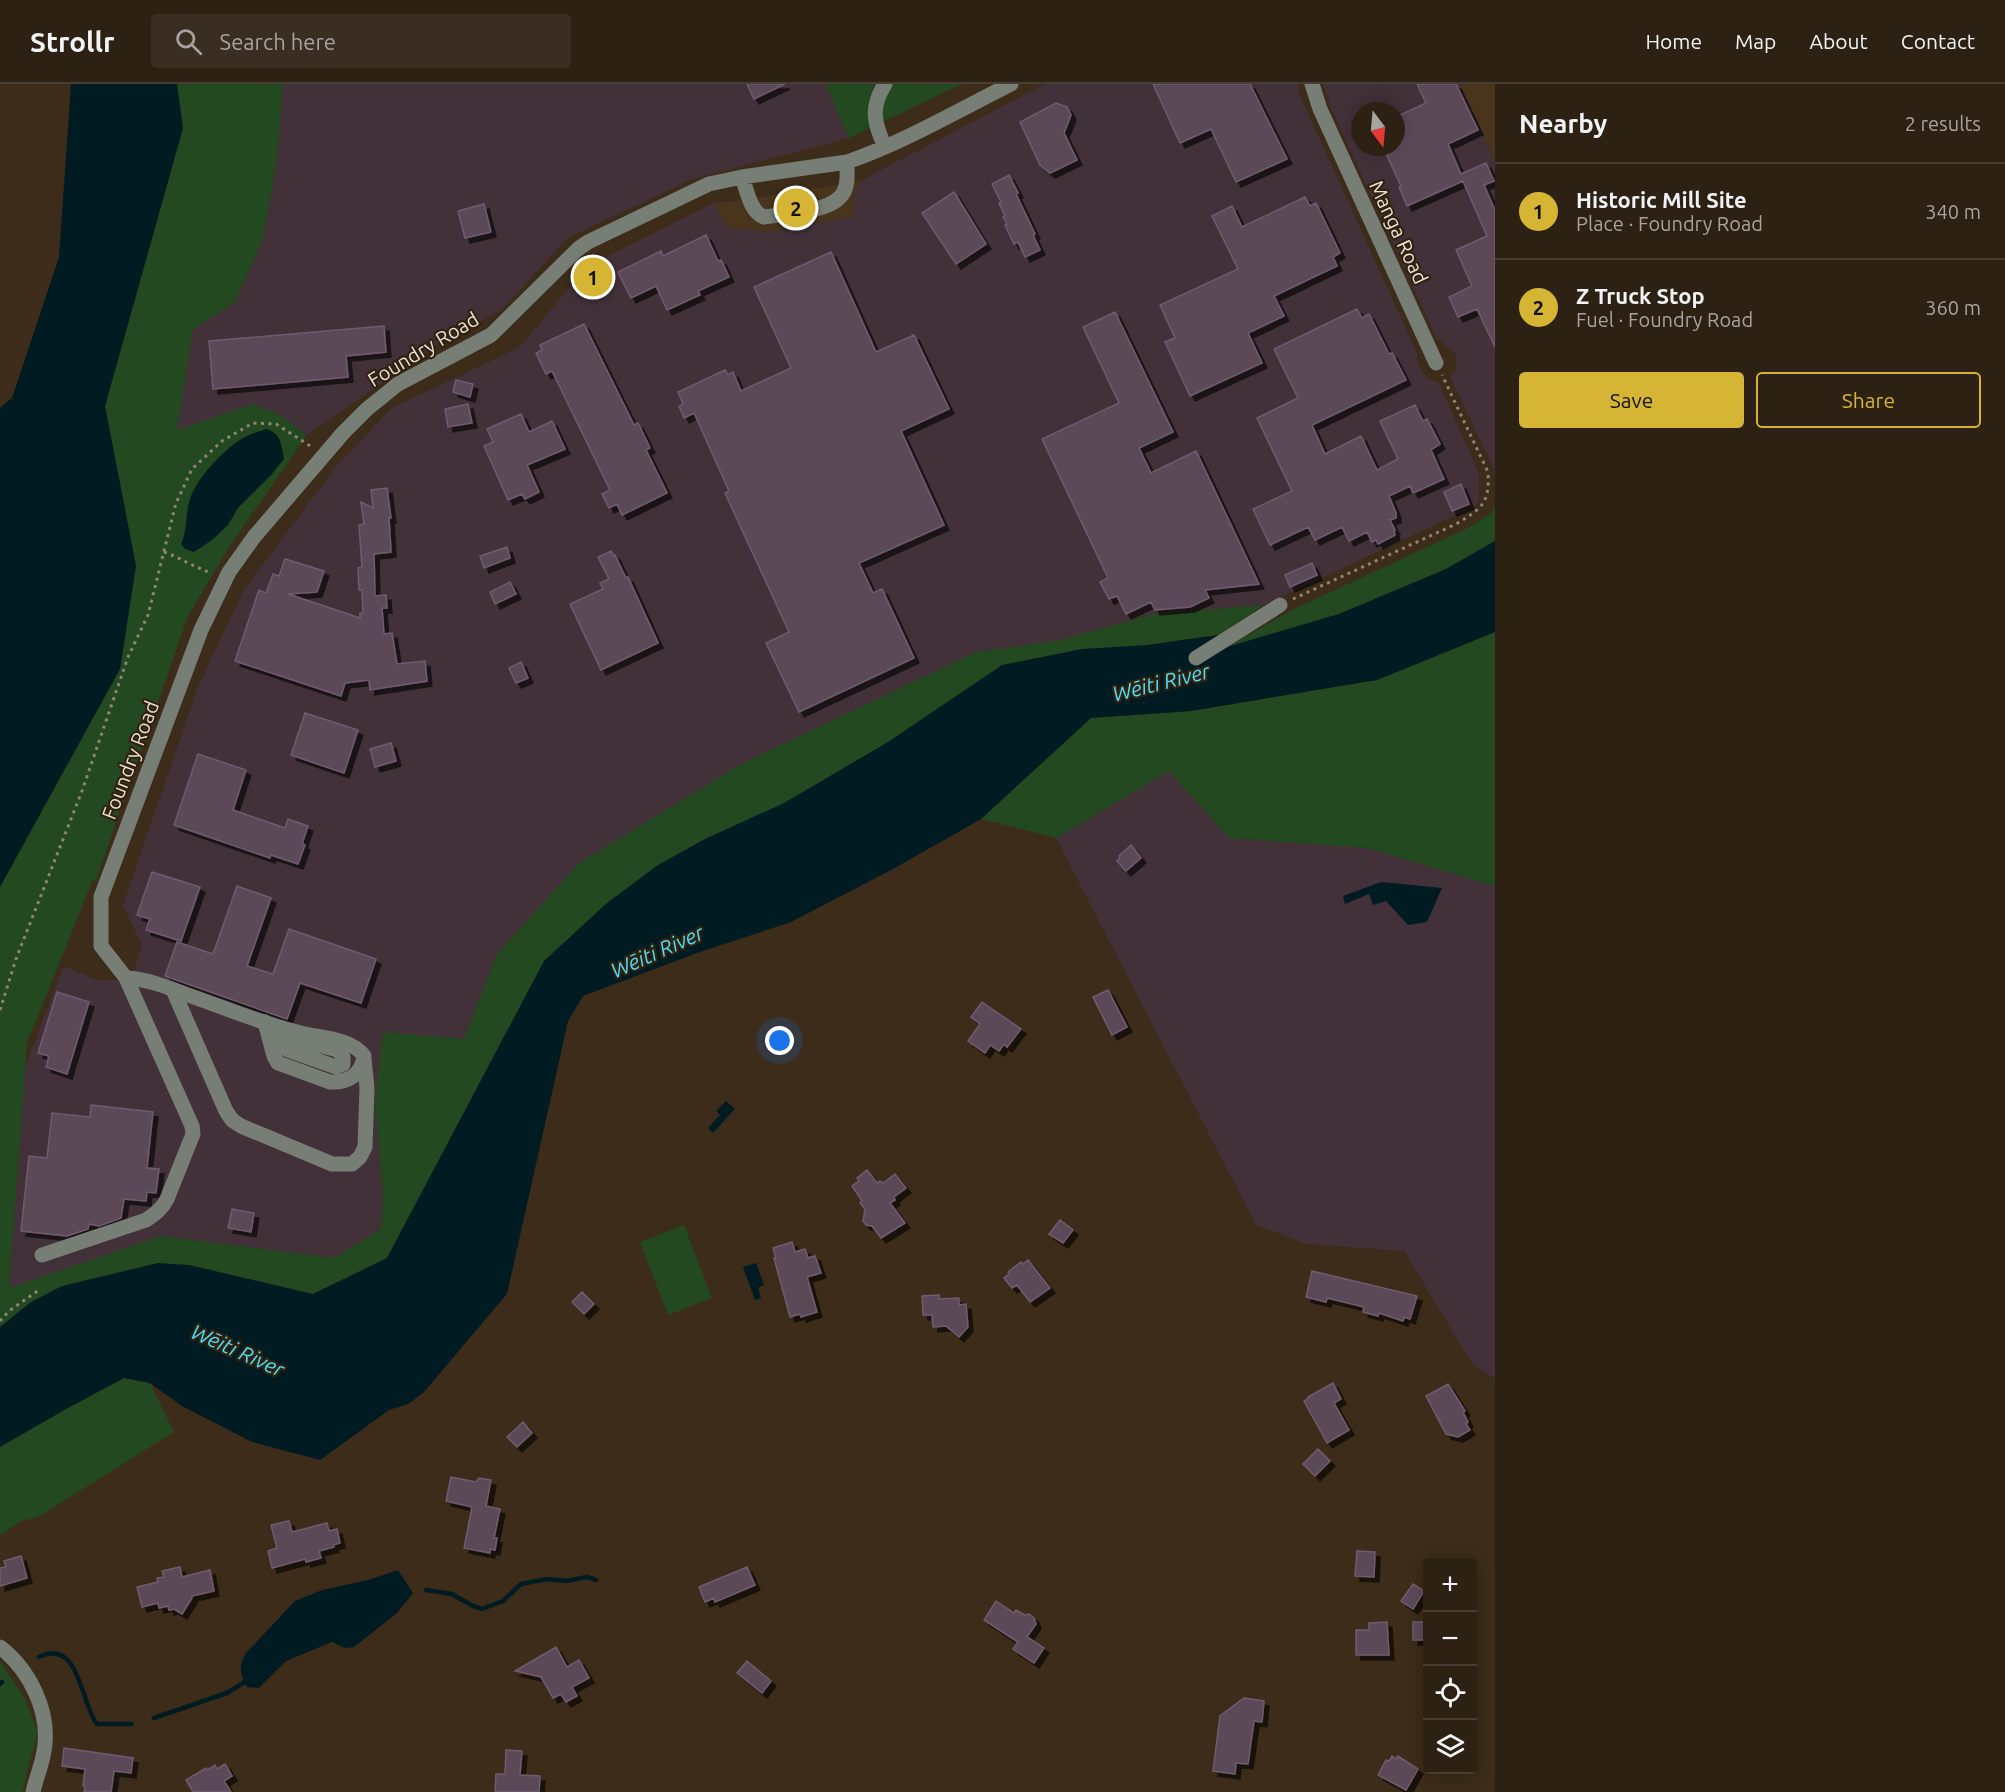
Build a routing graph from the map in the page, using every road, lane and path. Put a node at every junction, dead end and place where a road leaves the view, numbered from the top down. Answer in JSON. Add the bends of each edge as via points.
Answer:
{"nodes":[{"id":1,"x":885,"y":84,"type":"edge"},
{"id":2,"x":1011,"y":84,"type":"edge"},
{"id":3,"x":1312,"y":84,"type":"edge"},
{"id":4,"x":885,"y":147,"type":"junction"},
{"id":5,"x":847,"y":162,"type":"junction"},
{"id":6,"x":742,"y":177,"type":"junction"},
{"id":7,"x":1436,"y":363,"type":"joint"},
{"id":8,"x":324,"y":456,"type":"junction"},
{"id":9,"x":163,"y":552,"type":"junction"},
{"id":10,"x":229,"y":572,"type":"junction"},
{"id":11,"x":1280,"y":605,"type":"joint"},
{"id":12,"x":1196,"y":658,"type":"dead end"},
{"id":13,"x":126,"y":978,"type":"junction"},
{"id":14,"x":173,"y":990,"type":"junction"},
{"id":15,"x":0,"y":1010,"type":"edge"},
{"id":16,"x":265,"y":1022,"type":"junction"},
{"id":17,"x":364,"y":1059,"type":"junction"},
{"id":18,"x":42,"y":1255,"type":"dead end"},
{"id":19,"x":39,"y":1290,"type":"dead end"},
{"id":20,"x":0,"y":1321,"type":"edge"},
{"id":21,"x":0,"y":1647,"type":"edge"},
{"id":22,"x":33,"y":1792,"type":"edge"}],
"edges":[{"from":1,"to":4,"type":"street","via":[[875,112]]},
{"from":2,"to":4,"type":"street","name":"Foundry Road"},
{"from":3,"to":7,"type":"street","name":"Manga Road"},
{"from":4,"to":5,"type":"street","name":"Foundry Road"},
{"from":5,"to":6,"type":"street","name":"Foundry Road"},
{"from":5,"to":6,"type":"street","via":[[843,192],[830,206],[764,217],[754,210]]},
{"from":6,"to":8,"type":"street","name":"Foundry Road","via":[[709,184],[588,242],[490,336],[398,384],[367,409]]},
{"from":7,"to":11,"type":"path","via":[[1488,472],[1489,489],[1479,510]]},
{"from":8,"to":9,"type":"path","via":[[276,424],[253,423],[222,441],[192,469],[176,503]]},
{"from":8,"to":10,"type":"street","name":"Foundry Road"},
{"from":9,"to":10,"type":"path","via":[[198,569],[219,575]]},
{"from":9,"to":15,"type":"path","via":[[148,615],[128,657]]},
{"from":10,"to":13,"type":"street","name":"Foundry Road","via":[[201,630],[101,897],[101,946]]},
{"from":11,"to":12,"type":"street"},
{"from":13,"to":14,"type":"street"},
{"from":13,"to":18,"type":"street","via":[[193,1134],[167,1199],[156,1214]]},
{"from":14,"to":16,"type":"street"},
{"from":14,"to":17,"type":"street","via":[[232,1120],[332,1164],[352,1164],[365,1147]]},
{"from":16,"to":16,"type":"street","via":[[288,1050],[336,1067],[343,1064],[344,1057],[338,1050],[290,1038]]},
{"from":16,"to":17,"type":"street","via":[[343,1043],[356,1048]]},
{"from":16,"to":17,"type":"street","via":[[279,1063],[330,1082],[342,1082],[359,1071]]},
{"from":19,"to":20,"type":"path"},
{"from":21,"to":22,"type":"street","via":[[25,1674],[46,1722],[44,1750]]}]}
